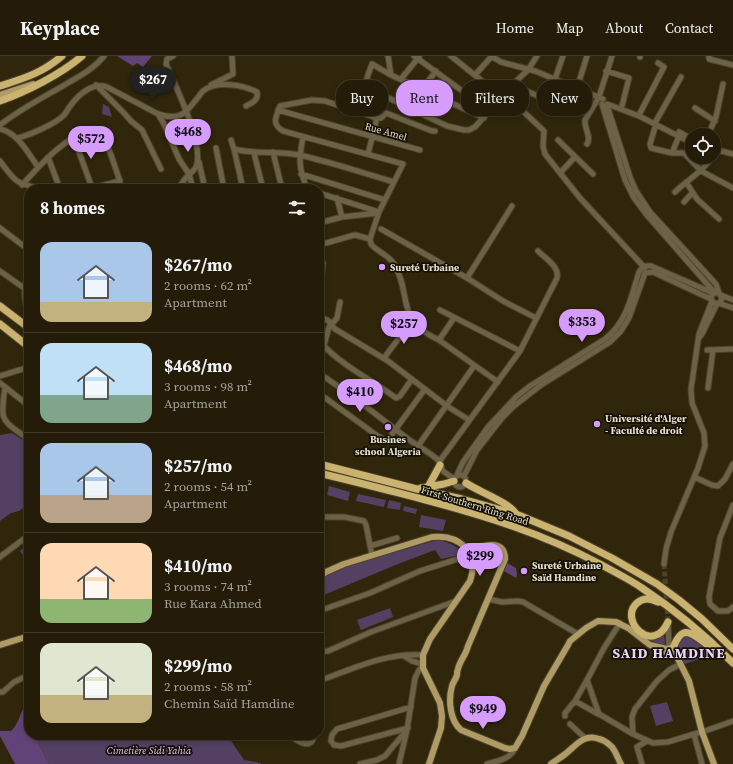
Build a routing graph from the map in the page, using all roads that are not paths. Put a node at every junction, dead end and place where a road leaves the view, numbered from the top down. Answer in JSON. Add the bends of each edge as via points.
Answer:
{"nodes":[{"id":1,"x":62,"y":56,"type":"edge"},
{"id":2,"x":82,"y":56,"type":"edge"},
{"id":3,"x":104,"y":56,"type":"edge"},
{"id":4,"x":174,"y":56,"type":"edge"},
{"id":5,"x":232,"y":56,"type":"edge"},
{"id":6,"x":388,"y":56,"type":"edge"},
{"id":7,"x":451,"y":56,"type":"edge"},
{"id":8,"x":492,"y":56,"type":"edge"},
{"id":9,"x":537,"y":56,"type":"edge"},
{"id":10,"x":563,"y":56,"type":"edge"},
{"id":11,"x":587,"y":56,"type":"edge"},
{"id":12,"x":612,"y":56,"type":"edge"},
{"id":13,"x":709,"y":56,"type":"edge"},
{"id":14,"x":417,"y":57,"type":"edge"},
{"id":15,"x":658,"y":63,"type":"dead end"},
{"id":16,"x":733,"y":65,"type":"edge"},
{"id":17,"x":528,"y":70,"type":"junction"},
{"id":18,"x":436,"y":71,"type":"junction"},
{"id":19,"x":606,"y":71,"type":"junction"},
{"id":20,"x":391,"y":75,"type":"junction"},
{"id":21,"x":475,"y":75,"type":"junction"},
{"id":22,"x":30,"y":77,"type":"junction"},
{"id":23,"x":681,"y":77,"type":"dead end"},
{"id":24,"x":401,"y":79,"type":"joint"},
{"id":25,"x":555,"y":79,"type":"joint"},
{"id":26,"x":44,"y":80,"type":"junction"},
{"id":27,"x":429,"y":80,"type":"edge"},
{"id":28,"x":481,"y":80,"type":"edge"},
{"id":29,"x":517,"y":80,"type":"edge"},
{"id":30,"x":550,"y":80,"type":"edge"},
{"id":31,"x":578,"y":80,"type":"edge"},
{"id":32,"x":723,"y":84,"type":"dead end"},
{"id":33,"x":96,"y":85,"type":"junction"},
{"id":34,"x":0,"y":86,"type":"edge"},
{"id":35,"x":0,"y":89,"type":"edge"},
{"id":36,"x":461,"y":90,"type":"edge"},
{"id":37,"x":203,"y":92,"type":"junction"},
{"id":38,"x":0,"y":95,"type":"edge"},
{"id":39,"x":592,"y":96,"type":"edge"},
{"id":40,"x":0,"y":101,"type":"edge"},
{"id":41,"x":603,"y":101,"type":"junction"},
{"id":42,"x":246,"y":106,"type":"dead end"},
{"id":43,"x":622,"y":106,"type":"junction"},
{"id":44,"x":695,"y":108,"type":"dead end"},
{"id":45,"x":278,"y":110,"type":"junction"},
{"id":46,"x":187,"y":112,"type":"junction"},
{"id":47,"x":640,"y":113,"type":"junction"},
{"id":48,"x":158,"y":114,"type":"junction"},
{"id":49,"x":480,"y":116,"type":"edge"},
{"id":50,"x":526,"y":116,"type":"edge"},
{"id":51,"x":377,"y":118,"type":"junction"},
{"id":52,"x":484,"y":118,"type":"joint"},
{"id":53,"x":715,"y":121,"type":"junction"},
{"id":54,"x":656,"y":122,"type":"junction"},
{"id":55,"x":0,"y":125,"type":"edge"},
{"id":56,"x":712,"y":128,"type":"edge"},
{"id":57,"x":0,"y":129,"type":"edge"},
{"id":58,"x":435,"y":131,"type":"dead end"},
{"id":59,"x":373,"y":136,"type":"junction"},
{"id":60,"x":679,"y":136,"type":"junction"},
{"id":61,"x":685,"y":136,"type":"edge"},
{"id":62,"x":303,"y":137,"type":"junction"},
{"id":63,"x":17,"y":138,"type":"junction"},
{"id":64,"x":74,"y":138,"type":"junction"},
{"id":65,"x":685,"y":139,"type":"edge"},
{"id":66,"x":231,"y":140,"type":"dead end"},
{"id":67,"x":558,"y":140,"type":"dead end"},
{"id":68,"x":587,"y":144,"type":"dead end"},
{"id":69,"x":216,"y":148,"type":"dead end"},
{"id":70,"x":234,"y":149,"type":"junction"},
{"id":71,"x":420,"y":150,"type":"dead end"},
{"id":72,"x":721,"y":151,"type":"edge"},
{"id":73,"x":273,"y":152,"type":"junction"},
{"id":74,"x":197,"y":153,"type":"junction"},
{"id":75,"x":254,"y":153,"type":"junction"},
{"id":76,"x":672,"y":153,"type":"junction"},
{"id":77,"x":368,"y":154,"type":"junction"},
{"id":78,"x":721,"y":154,"type":"edge"},
{"id":79,"x":733,"y":154,"type":"edge"},
{"id":80,"x":299,"y":155,"type":"junction"},
{"id":81,"x":48,"y":157,"type":"junction"},
{"id":82,"x":575,"y":157,"type":"junction"},
{"id":83,"x":733,"y":157,"type":"edge"},
{"id":84,"x":0,"y":161,"type":"edge"},
{"id":85,"x":706,"y":164,"type":"edge"},
{"id":86,"x":38,"y":167,"type":"junction"},
{"id":87,"x":161,"y":169,"type":"dead end"},
{"id":88,"x":701,"y":171,"type":"junction"},
{"id":89,"x":560,"y":173,"type":"junction"},
{"id":90,"x":189,"y":174,"type":"junction"},
{"id":91,"x":301,"y":174,"type":"junction"},
{"id":92,"x":593,"y":174,"type":"dead end"},
{"id":93,"x":394,"y":182,"type":"junction"},
{"id":94,"x":686,"y":182,"type":"junction"},
{"id":95,"x":58,"y":184,"type":"edge"},
{"id":96,"x":90,"y":184,"type":"edge"},
{"id":97,"x":108,"y":184,"type":"edge"},
{"id":98,"x":182,"y":184,"type":"edge"},
{"id":99,"x":192,"y":184,"type":"edge"},
{"id":100,"x":204,"y":184,"type":"edge"},
{"id":101,"x":223,"y":184,"type":"edge"},
{"id":102,"x":242,"y":184,"type":"edge"},
{"id":103,"x":262,"y":184,"type":"edge"},
{"id":104,"x":281,"y":184,"type":"edge"},
{"id":105,"x":305,"y":184,"type":"edge"},
{"id":106,"x":22,"y":185,"type":"joint"},
{"id":107,"x":733,"y":188,"type":"edge"},
{"id":108,"x":675,"y":192,"type":"dead end"},
{"id":109,"x":692,"y":193,"type":"junction"},
{"id":110,"x":324,"y":195,"type":"edge"},
{"id":111,"x":337,"y":198,"type":"junction"},
{"id":112,"x":385,"y":200,"type":"junction"},
{"id":113,"x":684,"y":202,"type":"dead end"},
{"id":114,"x":512,"y":206,"type":"dead end"},
{"id":115,"x":379,"y":212,"type":"junction"},
{"id":116,"x":342,"y":217,"type":"junction"},
{"id":117,"x":324,"y":220,"type":"edge"},
{"id":118,"x":719,"y":220,"type":"dead end"},
{"id":119,"x":0,"y":228,"type":"edge"},
{"id":120,"x":381,"y":229,"type":"dead end"},
{"id":121,"x":370,"y":239,"type":"junction"},
{"id":122,"x":324,"y":244,"type":"edge"},
{"id":123,"x":24,"y":246,"type":"edge"},
{"id":124,"x":538,"y":250,"type":"dead end"},
{"id":125,"x":644,"y":266,"type":"junction"},
{"id":126,"x":0,"y":271,"type":"edge"},
{"id":127,"x":648,"y":272,"type":"junction"},
{"id":128,"x":467,"y":278,"type":"junction"},
{"id":129,"x":24,"y":288,"type":"edge"},
{"id":130,"x":717,"y":294,"type":"junction"},
{"id":131,"x":733,"y":300,"type":"edge"},
{"id":132,"x":340,"y":302,"type":"dead end"},
{"id":133,"x":715,"y":302,"type":"junction"},
{"id":134,"x":0,"y":306,"type":"edge"},
{"id":135,"x":733,"y":308,"type":"edge"},
{"id":136,"x":440,"y":310,"type":"dead end"},
{"id":137,"x":0,"y":311,"type":"edge"},
{"id":138,"x":324,"y":318,"type":"edge"},
{"id":139,"x":454,"y":318,"type":"junction"},
{"id":140,"x":536,"y":318,"type":"junction"},
{"id":141,"x":412,"y":322,"type":"junction"},
{"id":142,"x":0,"y":324,"type":"edge"},
{"id":143,"x":24,"y":324,"type":"edge"},
{"id":144,"x":332,"y":325,"type":"junction"},
{"id":145,"x":24,"y":329,"type":"edge"},
{"id":146,"x":439,"y":340,"type":"junction"},
{"id":147,"x":324,"y":342,"type":"edge"},
{"id":148,"x":24,"y":343,"type":"edge"},
{"id":149,"x":324,"y":346,"type":"edge"},
{"id":150,"x":733,"y":349,"type":"edge"},
{"id":151,"x":707,"y":350,"type":"dead end"},
{"id":152,"x":714,"y":350,"type":"junction"},
{"id":153,"x":520,"y":351,"type":"junction"},
{"id":154,"x":384,"y":358,"type":"junction"},
{"id":155,"x":474,"y":366,"type":"junction"},
{"id":156,"x":24,"y":369,"type":"edge"},
{"id":157,"x":0,"y":376,"type":"edge"},
{"id":158,"x":324,"y":377,"type":"edge"},
{"id":159,"x":412,"y":379,"type":"junction"},
{"id":160,"x":498,"y":382,"type":"junction"},
{"id":161,"x":0,"y":383,"type":"edge"},
{"id":162,"x":5,"y":387,"type":"junction"},
{"id":163,"x":708,"y":388,"type":"dead end"},
{"id":164,"x":425,"y":389,"type":"junction"},
{"id":165,"x":324,"y":397,"type":"dead end"},
{"id":166,"x":24,"y":402,"type":"edge"},
{"id":167,"x":447,"y":406,"type":"junction"},
{"id":168,"x":469,"y":420,"type":"junction"},
{"id":169,"x":6,"y":423,"type":"junction"},
{"id":170,"x":0,"y":425,"type":"edge"},
{"id":171,"x":396,"y":429,"type":"junction"},
{"id":172,"x":24,"y":436,"type":"edge"},
{"id":173,"x":418,"y":446,"type":"junction"},
{"id":174,"x":440,"y":464,"type":"junction"},
{"id":175,"x":733,"y":464,"type":"edge"},
{"id":176,"x":324,"y":465,"type":"edge"},
{"id":177,"x":324,"y":474,"type":"edge"},
{"id":178,"x":694,"y":477,"type":"junction"},
{"id":179,"x":455,"y":478,"type":"junction"},
{"id":180,"x":465,"y":479,"type":"junction"},
{"id":181,"x":428,"y":487,"type":"junction"},
{"id":182,"x":417,"y":489,"type":"junction"},
{"id":183,"x":733,"y":505,"type":"edge"},
{"id":184,"x":516,"y":514,"type":"junction"},
{"id":185,"x":324,"y":517,"type":"edge"},
{"id":186,"x":397,"y":538,"type":"dead end"},
{"id":187,"x":24,"y":539,"type":"edge"},
{"id":188,"x":370,"y":546,"type":"junction"},
{"id":189,"x":469,"y":552,"type":"junction"},
{"id":190,"x":372,"y":555,"type":"junction"},
{"id":191,"x":0,"y":557,"type":"edge"},
{"id":192,"x":458,"y":560,"type":"dead end"},
{"id":193,"x":664,"y":564,"type":"tunnel mouth"},
{"id":194,"x":324,"y":574,"type":"edge"},
{"id":195,"x":488,"y":599,"type":"junction"},
{"id":196,"x":457,"y":600,"type":"junction"},
{"id":197,"x":666,"y":605,"type":"junction"},
{"id":198,"x":733,"y":607,"type":"edge"},
{"id":199,"x":324,"y":609,"type":"edge"},
{"id":200,"x":668,"y":622,"type":"joint"},
{"id":201,"x":620,"y":623,"type":"junction"},
{"id":202,"x":713,"y":631,"type":"junction"},
{"id":203,"x":578,"y":634,"type":"junction"},
{"id":204,"x":24,"y":637,"type":"edge"},
{"id":205,"x":0,"y":644,"type":"edge"},
{"id":206,"x":733,"y":645,"type":"edge"},
{"id":207,"x":733,"y":649,"type":"edge"},
{"id":208,"x":324,"y":651,"type":"edge"},
{"id":209,"x":670,"y":651,"type":"junction"},
{"id":210,"x":720,"y":651,"type":"junction"},
{"id":211,"x":423,"y":655,"type":"junction"},
{"id":212,"x":404,"y":656,"type":"junction"},
{"id":213,"x":733,"y":663,"type":"edge"},
{"id":214,"x":680,"y":664,"type":"junction"},
{"id":215,"x":422,"y":665,"type":"junction"},
{"id":216,"x":24,"y":677,"type":"edge"},
{"id":217,"x":324,"y":679,"type":"edge"},
{"id":218,"x":587,"y":680,"type":"junction"},
{"id":219,"x":0,"y":692,"type":"edge"},
{"id":220,"x":574,"y":701,"type":"junction"},
{"id":221,"x":411,"y":707,"type":"junction"},
{"id":222,"x":599,"y":714,"type":"junction"},
{"id":223,"x":565,"y":716,"type":"dead end"},
{"id":224,"x":733,"y":721,"type":"edge"},
{"id":225,"x":570,"y":724,"type":"dead end"},
{"id":226,"x":408,"y":729,"type":"junction"},
{"id":227,"x":702,"y":732,"type":"junction"},
{"id":228,"x":633,"y":734,"type":"junction"},
{"id":229,"x":694,"y":734,"type":"junction"},
{"id":230,"x":585,"y":738,"type":"junction"},
{"id":231,"x":296,"y":740,"type":"edge"},
{"id":232,"x":312,"y":740,"type":"edge"},
{"id":233,"x":647,"y":741,"type":"junction"},
{"id":234,"x":515,"y":748,"type":"junction"},
{"id":235,"x":557,"y":762,"type":"edge"},
{"id":236,"x":360,"y":764,"type":"edge"},
{"id":237,"x":399,"y":764,"type":"edge"},
{"id":238,"x":429,"y":764,"type":"edge"},
{"id":239,"x":487,"y":764,"type":"edge"},
{"id":240,"x":621,"y":764,"type":"edge"},
{"id":241,"x":642,"y":764,"type":"edge"},
{"id":242,"x":702,"y":764,"type":"edge"},
{"id":243,"x":714,"y":764,"type":"edge"}],
"edges":[{"from":1,"to":22,"type":"highway"},
{"from":2,"to":26,"type":"highway","via":[[67,68]]},
{"from":3,"to":55,"type":"street","via":[[80,76],[12,115]]},
{"from":4,"to":46,"type":"street","via":[[167,59],[166,64]]},
{"from":5,"to":37,"type":"street","via":[[233,74]]},
{"from":6,"to":20,"type":"street"},
{"from":7,"to":21,"type":"street"},
{"from":8,"to":17,"type":"street","via":[[501,62]]},
{"from":8,"to":21,"type":"street"},
{"from":9,"to":17,"type":"street"},
{"from":10,"to":25,"type":"street"},
{"from":11,"to":31,"type":"street"},
{"from":12,"to":19,"type":"street"},
{"from":13,"to":16,"type":"street","via":[[709,59]]},
{"from":14,"to":18,"type":"street"},
{"from":14,"to":24,"type":"street"},
{"from":15,"to":47,"type":"street","via":[[664,67]]},
{"from":17,"to":25,"type":"street"},
{"from":17,"to":29,"type":"street"},
{"from":17,"to":30,"type":"street"},
{"from":18,"to":27,"type":"street"},
{"from":18,"to":36,"type":"street"},
{"from":19,"to":41,"type":"street"},
{"from":19,"to":43,"type":"street","via":[[629,78]]},
{"from":20,"to":24,"type":"street"},
{"from":20,"to":52,"type":"street","via":[[372,64],[366,86],[447,126],[469,130]]},
{"from":21,"to":28,"type":"street"},
{"from":22,"to":34,"type":"highway"},
{"from":22,"to":35,"type":"main road"},
{"from":23,"to":54,"type":"street"},
{"from":26,"to":38,"type":"main road"},
{"from":26,"to":40,"type":"highway"},
{"from":32,"to":53,"type":"street"},
{"from":33,"to":48,"type":"street","via":[[107,87]]},
{"from":33,"to":63,"type":"street","via":[[79,96],[64,116],[37,131]]},
{"from":33,"to":87,"type":"street","via":[[142,130]]},
{"from":37,"to":42,"type":"street","via":[[218,85],[233,85],[257,92],[256,99]]},
{"from":37,"to":46,"type":"street"},
{"from":39,"to":41,"type":"street"},
{"from":41,"to":43,"type":"street"},
{"from":41,"to":54,"type":"street"},
{"from":41,"to":68,"type":"street","via":[[585,120],[589,138]]},
{"from":41,"to":130,"type":"street","via":[[636,191],[650,212],[716,284]]},
{"from":43,"to":47,"type":"street"},
{"from":44,"to":53,"type":"street"},
{"from":45,"to":51,"type":"street","via":[[284,104],[318,100]]},
{"from":45,"to":59,"type":"street","name":"Rue Amel"},
{"from":45,"to":62,"type":"street","via":[[275,122],[277,127]]},
{"from":46,"to":48,"type":"street","via":[[173,116]]},
{"from":46,"to":74,"type":"street"},
{"from":47,"to":54,"type":"street"},
{"from":48,"to":90,"type":"street"},
{"from":49,"to":52,"type":"street"},
{"from":50,"to":89,"type":"street","via":[[544,131],[545,154]]},
{"from":51,"to":58,"type":"street","via":[[386,113]]},
{"from":51,"to":59,"type":"street"},
{"from":53,"to":56,"type":"street"},
{"from":54,"to":60,"type":"street"},
{"from":54,"to":61,"type":"street"},
{"from":54,"to":76,"type":"street","via":[[651,148]]},
{"from":57,"to":63,"type":"street","via":[[10,132]]},
{"from":59,"to":71,"type":"street","name":"Rue Amel"},
{"from":59,"to":77,"type":"street"},
{"from":60,"to":65,"type":"street"},
{"from":60,"to":76,"type":"street"},
{"from":62,"to":77,"type":"street"},
{"from":62,"to":80,"type":"street"},
{"from":63,"to":86,"type":"street"},
{"from":64,"to":81,"type":"street"},
{"from":64,"to":96,"type":"street"},
{"from":64,"to":97,"type":"street","via":[[94,129],[98,132],[106,144],[120,181]]},
{"from":66,"to":70,"type":"street"},
{"from":67,"to":82,"type":"street"},
{"from":69,"to":101,"type":"street"},
{"from":70,"to":75,"type":"street"},
{"from":70,"to":102,"type":"street"},
{"from":72,"to":79,"type":"street"},
{"from":73,"to":75,"type":"street"},
{"from":73,"to":80,"type":"street"},
{"from":73,"to":104,"type":"street"},
{"from":74,"to":90,"type":"street","via":[[197,166]]},
{"from":74,"to":100,"type":"street"},
{"from":75,"to":103,"type":"street"},
{"from":76,"to":88,"type":"street","via":[[684,153]]},
{"from":77,"to":93,"type":"street","via":[[403,164]]},
{"from":78,"to":83,"type":"street"},
{"from":80,"to":91,"type":"street"},
{"from":80,"to":93,"type":"street"},
{"from":81,"to":86,"type":"street"},
{"from":81,"to":95,"type":"street"},
{"from":82,"to":89,"type":"street"},
{"from":82,"to":92,"type":"street"},
{"from":84,"to":106,"type":"street","via":[[12,178]]},
{"from":85,"to":88,"type":"street"},
{"from":86,"to":106,"type":"street"},
{"from":88,"to":94,"type":"street"},
{"from":88,"to":107,"type":"street"},
{"from":89,"to":125,"type":"street"},
{"from":90,"to":98,"type":"street"},
{"from":90,"to":99,"type":"street"},
{"from":91,"to":105,"type":"street"},
{"from":91,"to":112,"type":"street"},
{"from":93,"to":112,"type":"street"},
{"from":94,"to":108,"type":"street"},
{"from":94,"to":109,"type":"street"},
{"from":109,"to":113,"type":"street"},
{"from":109,"to":118,"type":"street"},
{"from":110,"to":111,"type":"street"},
{"from":111,"to":115,"type":"street"},
{"from":111,"to":116,"type":"street"},
{"from":112,"to":115,"type":"street"},
{"from":114,"to":128,"type":"street"},
{"from":115,"to":116,"type":"street"},
{"from":115,"to":121,"type":"street"},
{"from":116,"to":117,"type":"street"},
{"from":119,"to":123,"type":"street"},
{"from":120,"to":128,"type":"street"},
{"from":121,"to":122,"type":"street","via":[[356,235]]},
{"from":121,"to":141,"type":"street","via":[[373,246],[394,264]]},
{"from":124,"to":140,"type":"street","via":[[556,268],[558,274]]},
{"from":125,"to":127,"type":"street"},
{"from":125,"to":130,"type":"street","via":[[651,266]]},
{"from":125,"to":179,"type":"street","via":[[639,272],[624,317],[616,329],[605,339],[516,396],[488,427]]},
{"from":126,"to":129,"type":"street"},
{"from":127,"to":133,"type":"street"},
{"from":127,"to":180,"type":"street","via":[[643,277],[632,311],[621,331],[610,342],[541,385],[514,406],[486,438],[471,462]]},
{"from":128,"to":140,"type":"street"},
{"from":130,"to":131,"type":"street"},
{"from":130,"to":133,"type":"street"},
{"from":130,"to":133,"type":"street","via":[[722,300]]},
{"from":132,"to":144,"type":"street","via":[[337,318]]},
{"from":133,"to":135,"type":"street"},
{"from":133,"to":178,"type":"street","via":[[700,330],[695,352],[691,397],[704,433],[705,446]]},
{"from":134,"to":143,"type":"highway"},
{"from":136,"to":139,"type":"street"},
{"from":137,"to":145,"type":"highway"},
{"from":138,"to":144,"type":"street"},
{"from":139,"to":146,"type":"street"},
{"from":139,"to":153,"type":"street"},
{"from":140,"to":153,"type":"street"},
{"from":141,"to":146,"type":"street"},
{"from":141,"to":154,"type":"street"},
{"from":142,"to":148,"type":"highway"},
{"from":144,"to":147,"type":"street"},
{"from":144,"to":154,"type":"street"},
{"from":146,"to":155,"type":"street"},
{"from":149,"to":159,"type":"street","via":[[357,373],[396,398]]},
{"from":150,"to":152,"type":"street"},
{"from":151,"to":152,"type":"street"},
{"from":152,"to":163,"type":"street"},
{"from":153,"to":160,"type":"street"},
{"from":154,"to":159,"type":"street"},
{"from":155,"to":160,"type":"street"},
{"from":155,"to":167,"type":"street"},
{"from":156,"to":157,"type":"street"},
{"from":158,"to":171,"type":"street"},
{"from":159,"to":164,"type":"street"},
{"from":160,"to":168,"type":"street"},
{"from":161,"to":162,"type":"street"},
{"from":162,"to":166,"type":"street"},
{"from":162,"to":169,"type":"street","via":[[2,412]]},
{"from":164,"to":167,"type":"street"},
{"from":164,"to":171,"type":"street"},
{"from":165,"to":171,"type":"street","via":[[384,440],[388,440]]},
{"from":167,"to":168,"type":"street"},
{"from":167,"to":173,"type":"street"},
{"from":168,"to":174,"type":"street"},
{"from":169,"to":170,"type":"street"},
{"from":169,"to":172,"type":"street"},
{"from":171,"to":173,"type":"street"},
{"from":173,"to":174,"type":"street","via":[[436,458]]},
{"from":174,"to":179,"type":"street"},
{"from":174,"to":181,"type":"highway"},
{"from":175,"to":178,"type":"street","via":[[718,486]]},
{"from":176,"to":182,"type":"highway","name":"First Southern Ring Road"},
{"from":177,"to":197,"type":"highway","name":"First Southern Ring Road","via":[[515,526],[590,559],[630,580]]},
{"from":178,"to":193,"type":"street","via":[[672,528]]},
{"from":179,"to":180,"type":"street","via":[[461,475]]},
{"from":179,"to":180,"type":"street","via":[[455,485],[459,487],[463,486]]},
{"from":179,"to":181,"type":"highway","via":[[444,484]]},
{"from":180,"to":184,"type":"highway","via":[[477,490],[511,508]]},
{"from":181,"to":182,"type":"highway"},
{"from":182,"to":184,"type":"highway","name":"First Southern Ring Road"},
{"from":183,"to":198,"type":"street","via":[[720,538],[709,597],[710,604],[718,611],[728,611]]},
{"from":184,"to":202,"type":"highway","name":"First Southern Ring Road","via":[[569,536],[633,570],[678,600]]},
{"from":185,"to":188,"type":"street","via":[[364,521]]},
{"from":186,"to":188,"type":"street"},
{"from":187,"to":191,"type":"street"},
{"from":188,"to":190,"type":"street"},
{"from":189,"to":190,"type":"main road","via":[[455,540],[439,537]]},
{"from":189,"to":195,"type":"main road","via":[[488,544],[498,546],[504,552],[504,562]]},
{"from":189,"to":196,"type":"main road","via":[[471,576]]},
{"from":190,"to":194,"type":"main road"},
{"from":192,"to":199,"type":"street","via":[[420,571]]},
{"from":195,"to":203,"type":"street","via":[[523,602]]},
{"from":195,"to":234,"type":"main road","via":[[457,670],[458,674],[451,692],[451,711],[456,726],[461,730],[505,748]]},
{"from":196,"to":208,"type":"street"},
{"from":196,"to":211,"type":"main road","via":[[430,639]]},
{"from":197,"to":200,"type":"highway","via":[[643,599],[633,608],[631,617],[637,629],[648,636],[664,631]]},
{"from":197,"to":210,"type":"highway","name":"First Southern Ring Road"},
{"from":200,"to":209,"type":"street"},
{"from":201,"to":203,"type":"main road","via":[[598,621]]},
{"from":201,"to":209,"type":"main road","via":[[646,642]]},
{"from":201,"to":218,"type":"street"},
{"from":202,"to":206,"type":"highway","via":[[723,635]]},
{"from":202,"to":207,"type":"highway","name":"First Southern Ring Road"},
{"from":203,"to":234,"type":"main road","via":[[570,641],[551,675]]},
{"from":204,"to":205,"type":"main road"},
{"from":209,"to":210,"type":"highway","via":[[677,638],[687,632]]},
{"from":209,"to":214,"type":"main road"},
{"from":210,"to":213,"type":"highway","name":"First Southern Ring Road"},
{"from":211,"to":212,"type":"street"},
{"from":211,"to":215,"type":"main road"},
{"from":212,"to":215,"type":"street"},
{"from":212,"to":217,"type":"street","via":[[372,662]]},
{"from":214,"to":227,"type":"main road","via":[[689,681]]},
{"from":214,"to":228,"type":"street","via":[[669,670],[635,708],[632,717]]},
{"from":215,"to":221,"type":"street","via":[[415,678]]},
{"from":215,"to":238,"type":"main road","via":[[440,703],[442,716]]},
{"from":216,"to":219,"type":"street"},
{"from":218,"to":220,"type":"street"},
{"from":218,"to":222,"type":"street"},
{"from":220,"to":222,"type":"street"},
{"from":220,"to":223,"type":"street","via":[[565,712]]},
{"from":221,"to":226,"type":"street"},
{"from":221,"to":226,"type":"street","via":[[337,729],[331,741],[334,745],[341,746]]},
{"from":222,"to":228,"type":"street"},
{"from":224,"to":227,"type":"street"},
{"from":225,"to":230,"type":"street"},
{"from":226,"to":236,"type":"street","via":[[385,756]]},
{"from":226,"to":237,"type":"street"},
{"from":227,"to":229,"type":"street"},
{"from":227,"to":243,"type":"main road"},
{"from":228,"to":233,"type":"street"},
{"from":229,"to":233,"type":"street","via":[[668,742]]},
{"from":229,"to":242,"type":"street"},
{"from":230,"to":235,"type":"main road"},
{"from":230,"to":240,"type":"main road","via":[[604,741],[613,748]]},
{"from":231,"to":232,"type":"street","via":[[304,744]]},
{"from":233,"to":241,"type":"street","via":[[637,747]]},
{"from":234,"to":239,"type":"street","via":[[507,757]]}]}
